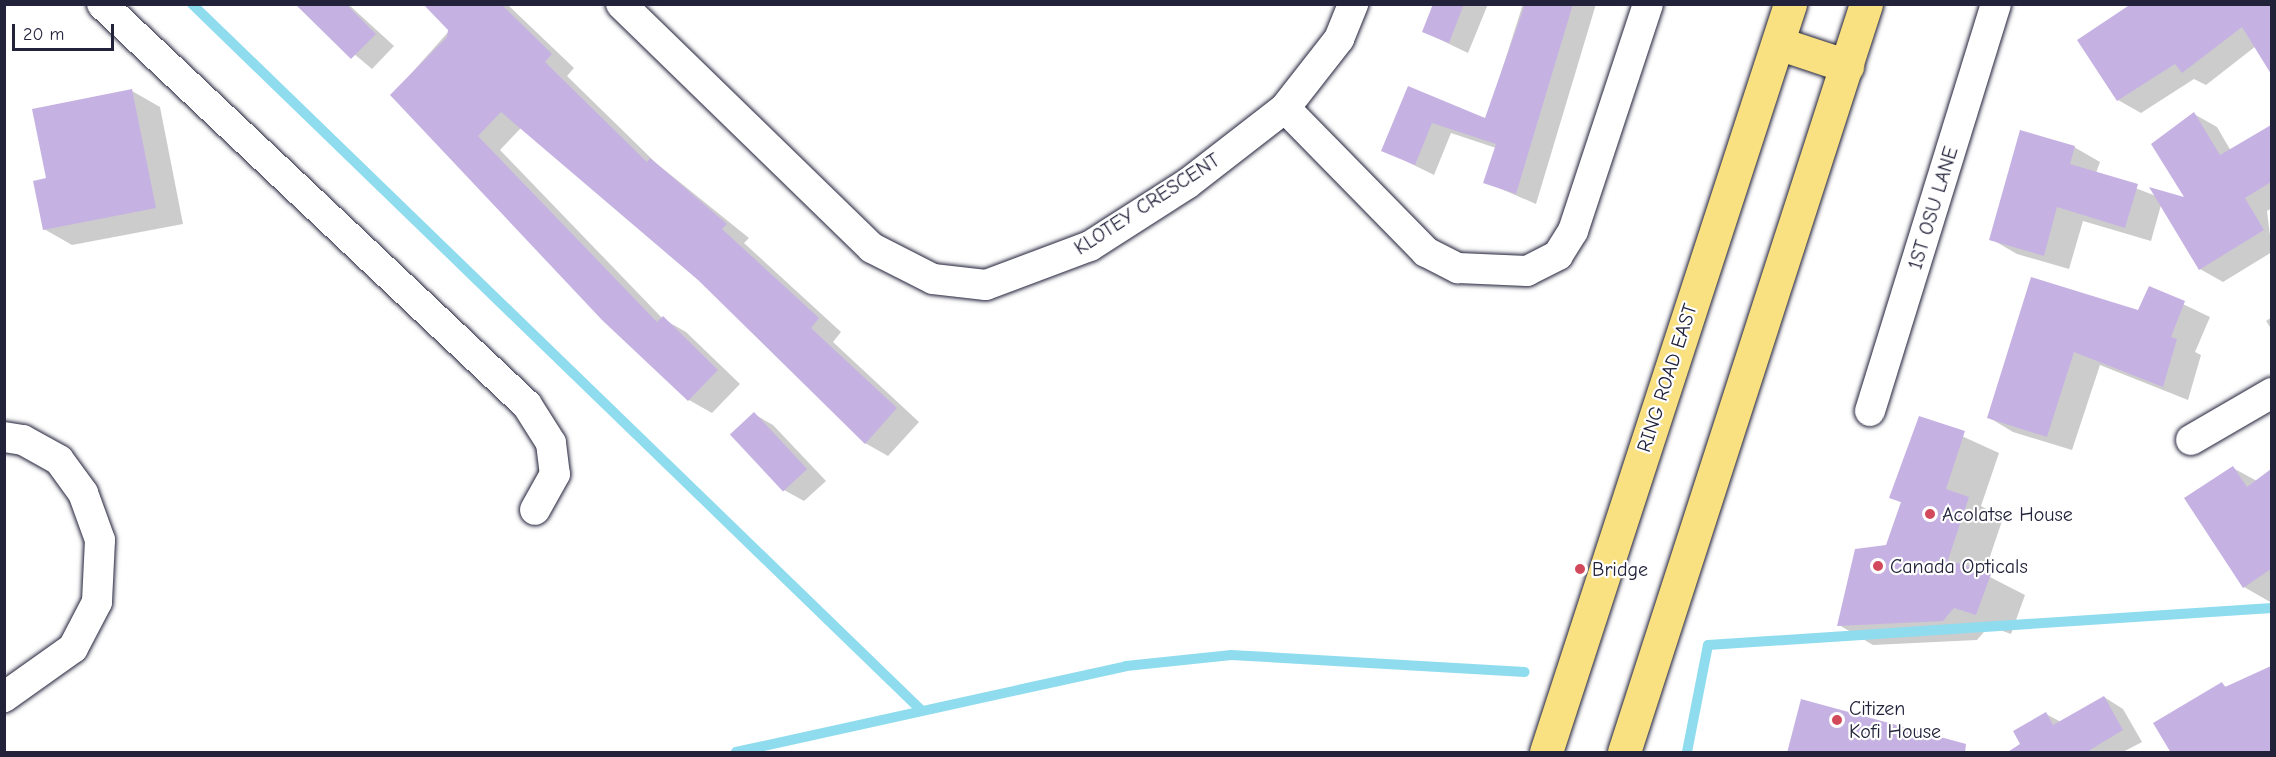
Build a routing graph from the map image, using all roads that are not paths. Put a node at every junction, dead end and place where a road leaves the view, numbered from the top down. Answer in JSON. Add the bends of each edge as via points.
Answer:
{"nodes":[{"id":1,"x":102,"y":4,"type":"edge"},
{"id":2,"x":621,"y":4,"type":"edge"},
{"id":3,"x":1353,"y":4,"type":"edge"},
{"id":4,"x":1648,"y":4,"type":"edge"},
{"id":5,"x":1790,"y":4,"type":"edge"},
{"id":6,"x":1866,"y":4,"type":"edge"},
{"id":7,"x":1999,"y":7,"type":"edge"},
{"id":8,"x":1778,"y":43,"type":"junction"},
{"id":9,"x":1847,"y":66,"type":"junction"},
{"id":10,"x":1284,"y":108,"type":"junction"},
{"id":11,"x":2271,"y":393,"type":"edge"},
{"id":12,"x":1870,"y":411,"type":"dead end"},
{"id":13,"x":4,"y":437,"type":"edge"},
{"id":14,"x":2191,"y":440,"type":"dead end"},
{"id":15,"x":535,"y":510,"type":"dead end"},
{"id":16,"x":4,"y":697,"type":"edge"},
{"id":17,"x":1546,"y":753,"type":"edge"},
{"id":18,"x":1624,"y":753,"type":"edge"}],
"edges":[{"from":1,"to":15,"type":"street","via":[[527,405],[551,442],[555,474]]},
{"from":2,"to":10,"type":"street","name":"KLOTEY CRESCENT","via":[[872,248],[933,279],[986,285],[1090,246],[1187,184]]},
{"from":3,"to":10,"type":"street","name":"KLOTEY CRESCENT","via":[[1338,39]]},
{"from":4,"to":10,"type":"street","via":[[1573,231],[1558,255],[1527,271],[1458,268],[1426,252]]},
{"from":5,"to":8,"type":"main road","name":"RING ROAD EAST"},
{"from":6,"to":9,"type":"main road"},
{"from":7,"to":12,"type":"street","name":"1ST OSU LANE"},
{"from":8,"to":9,"type":"main road"},
{"from":8,"to":17,"type":"main road","name":"RING ROAD EAST"},
{"from":9,"to":18,"type":"main road"},
{"from":11,"to":14,"type":"street"},
{"from":13,"to":16,"type":"street","via":[[23,440],[59,460],[83,493],[100,540],[97,602],[73,648]]}]}
